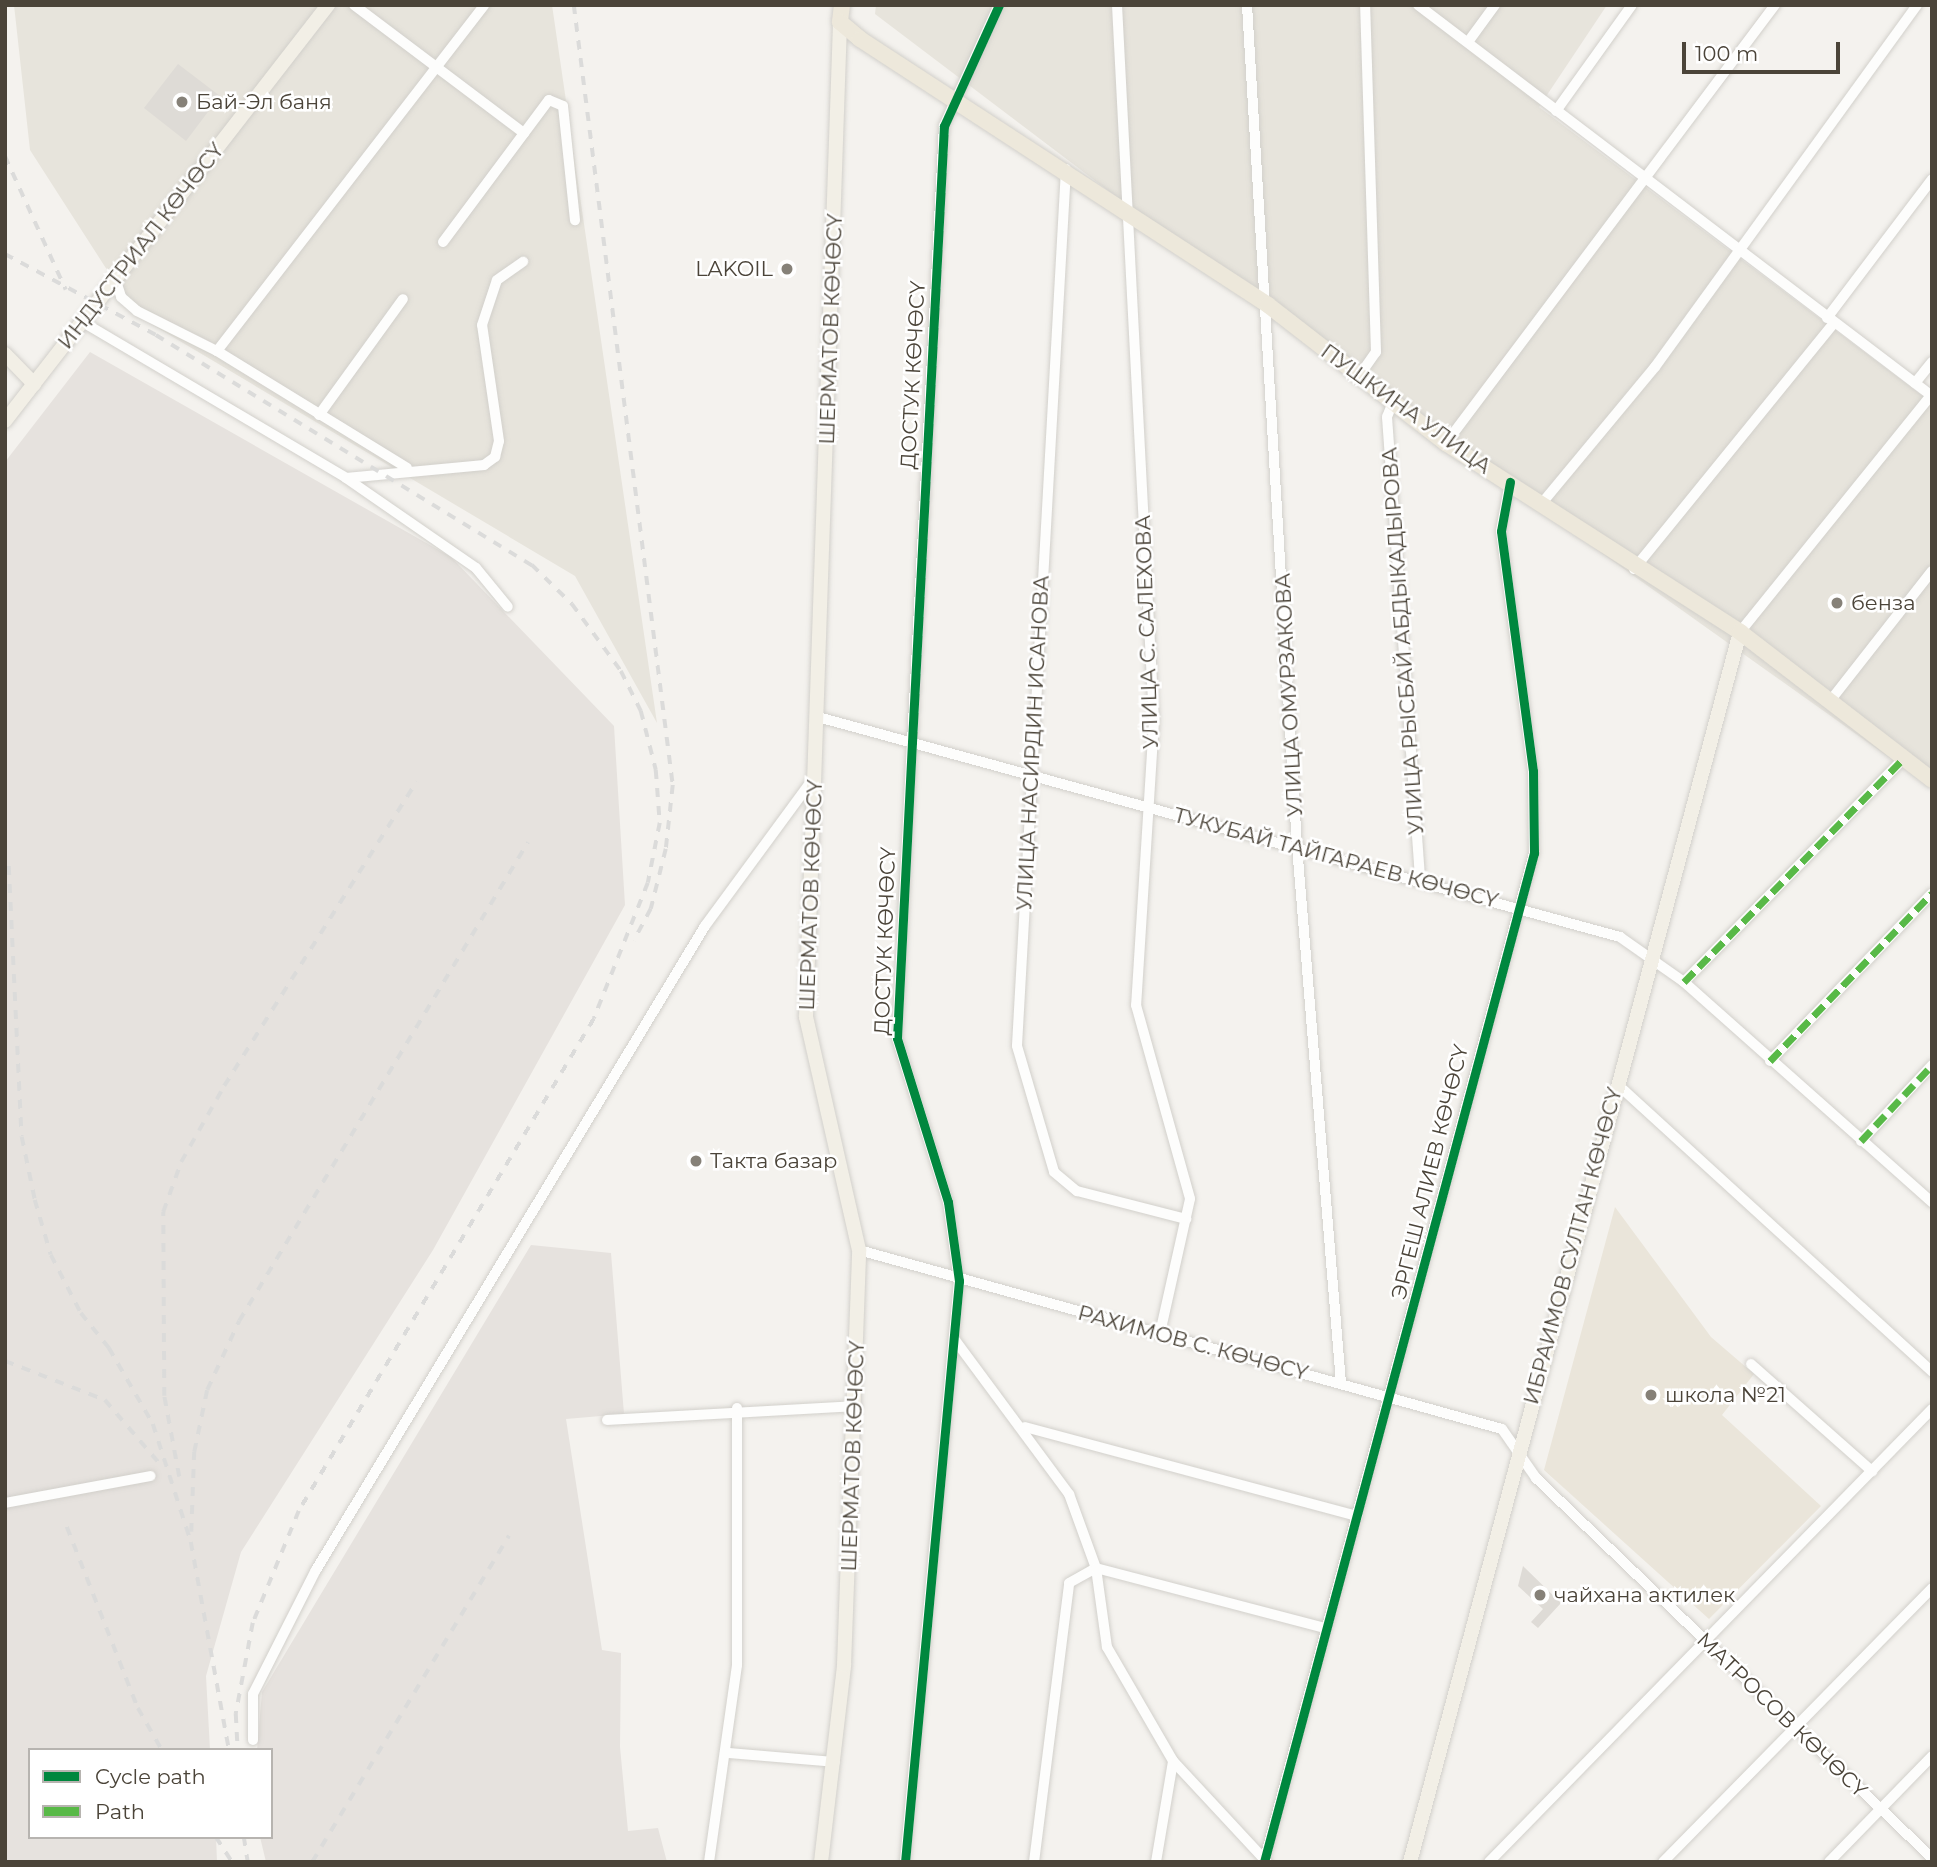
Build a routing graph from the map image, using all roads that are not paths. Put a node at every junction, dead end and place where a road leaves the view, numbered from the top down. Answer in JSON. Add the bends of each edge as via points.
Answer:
{"nodes":[{"id":1,"x":328,"y":5,"type":"edge"},
{"id":2,"x":354,"y":5,"type":"edge"},
{"id":3,"x":484,"y":5,"type":"edge"},
{"id":4,"x":842,"y":5,"type":"edge"},
{"id":5,"x":999,"y":5,"type":"edge"},
{"id":6,"x":1117,"y":5,"type":"edge"},
{"id":7,"x":1247,"y":5,"type":"edge"},
{"id":8,"x":1365,"y":5,"type":"edge"},
{"id":9,"x":1418,"y":5,"type":"edge"},
{"id":10,"x":1495,"y":5,"type":"edge"},
{"id":11,"x":1632,"y":5,"type":"edge"},
{"id":12,"x":1775,"y":5,"type":"edge"},
{"id":13,"x":1917,"y":5,"type":"edge"},
{"id":14,"x":840,"y":22,"type":"junction"},
{"id":15,"x":1468,"y":42,"type":"junction"},
{"id":16,"x":437,"y":67,"type":"junction"},
{"id":17,"x":955,"y":98,"type":"junction"},
{"id":18,"x":1556,"y":111,"type":"junction"},
{"id":19,"x":524,"y":133,"type":"junction"},
{"id":20,"x":1066,"y":168,"type":"junction"},
{"id":21,"x":1932,"y":179,"type":"edge"},
{"id":22,"x":1650,"y":180,"type":"junction"},
{"id":23,"x":1127,"y":208,"type":"junction"},
{"id":24,"x":575,"y":220,"type":"dead end"},
{"id":25,"x":443,"y":242,"type":"dead end"},
{"id":26,"x":1738,"y":248,"type":"junction"},
{"id":27,"x":523,"y":262,"type":"dead end"},
{"id":28,"x":115,"y":278,"type":"junction"},
{"id":29,"x":403,"y":299,"type":"dead end"},
{"id":30,"x":1268,"y":305,"type":"junction"},
{"id":31,"x":81,"y":321,"type":"junction"},
{"id":32,"x":1830,"y":321,"type":"junction"},
{"id":33,"x":217,"y":351,"type":"junction"},
{"id":34,"x":5,"y":354,"type":"edge"},
{"id":35,"x":1932,"y":362,"type":"edge"},
{"id":36,"x":1357,"y":379,"type":"junction"},
{"id":37,"x":1916,"y":383,"type":"junction"},
{"id":38,"x":34,"y":384,"type":"junction"},
{"id":39,"x":1931,"y":395,"type":"edge"},
{"id":40,"x":1393,"y":402,"type":"junction"},
{"id":41,"x":319,"y":415,"type":"junction"},
{"id":42,"x":5,"y":421,"type":"edge"},
{"id":43,"x":1446,"y":443,"type":"junction"},
{"id":44,"x":407,"y":468,"type":"junction"},
{"id":45,"x":346,"y":478,"type":"junction"},
{"id":46,"x":1510,"y":482,"type":"junction"},
{"id":47,"x":1542,"y":503,"type":"junction"},
{"id":48,"x":1634,"y":569,"type":"junction"},
{"id":49,"x":1932,"y":571,"type":"edge"},
{"id":50,"x":508,"y":607,"type":"dead end"},
{"id":51,"x":1740,"y":632,"type":"junction"},
{"id":52,"x":1830,"y":701,"type":"junction"},
{"id":53,"x":818,"y":717,"type":"junction"},
{"id":54,"x":912,"y":741,"type":"junction"},
{"id":55,"x":1904,"y":758,"type":"junction"},
{"id":56,"x":1030,"y":775,"type":"junction"},
{"id":57,"x":815,"y":776,"type":"junction"},
{"id":58,"x":1930,"y":776,"type":"edge"},
{"id":59,"x":1148,"y":809,"type":"junction"},
{"id":60,"x":1297,"y":846,"type":"junction"},
{"id":61,"x":1420,"y":881,"type":"junction"},
{"id":62,"x":1932,"y":893,"type":"edge"},
{"id":63,"x":1519,"y":906,"type":"junction"},
{"id":64,"x":1651,"y":956,"type":"junction"},
{"id":65,"x":1684,"y":982,"type":"junction"},
{"id":66,"x":1770,"y":1061,"type":"junction"},
{"id":67,"x":1932,"y":1065,"type":"edge"},
{"id":68,"x":1617,"y":1084,"type":"junction"},
{"id":69,"x":1861,"y":1142,"type":"junction"},
{"id":70,"x":1932,"y":1202,"type":"edge"},
{"id":71,"x":1186,"y":1219,"type":"junction"},
{"id":72,"x":859,"y":1250,"type":"junction"},
{"id":73,"x":959,"y":1281,"type":"junction"},
{"id":74,"x":1160,"y":1333,"type":"junction"},
{"id":75,"x":955,"y":1340,"type":"junction"},
{"id":76,"x":1751,"y":1364,"type":"dead end"},
{"id":77,"x":1932,"y":1371,"type":"edge"},
{"id":78,"x":1341,"y":1383,"type":"junction"},
{"id":79,"x":1389,"y":1398,"type":"junction"},
{"id":80,"x":857,"y":1406,"type":"junction"},
{"id":81,"x":737,"y":1408,"type":"junction"},
{"id":82,"x":1932,"y":1409,"type":"edge"},
{"id":83,"x":607,"y":1420,"type":"dead end"},
{"id":84,"x":1025,"y":1427,"type":"junction"},
{"id":85,"x":1517,"y":1451,"type":"junction"},
{"id":86,"x":1872,"y":1471,"type":"junction"},
{"id":87,"x":151,"y":1476,"type":"dead end"},
{"id":88,"x":5,"y":1503,"type":"edge"},
{"id":89,"x":1357,"y":1517,"type":"junction"},
{"id":90,"x":1096,"y":1568,"type":"junction"},
{"id":91,"x":1932,"y":1588,"type":"edge"},
{"id":92,"x":1325,"y":1628,"type":"junction"},
{"id":93,"x":1709,"y":1642,"type":"junction"},
{"id":94,"x":1795,"y":1728,"type":"junction"},
{"id":95,"x":253,"y":1740,"type":"dead end"},
{"id":96,"x":728,"y":1754,"type":"junction"},
{"id":97,"x":1932,"y":1755,"type":"edge"},
{"id":98,"x":1173,"y":1761,"type":"junction"},
{"id":99,"x":835,"y":1762,"type":"junction"},
{"id":100,"x":1880,"y":1810,"type":"junction"},
{"id":101,"x":1932,"y":1858,"type":"edge"},
{"id":102,"x":1266,"y":1861,"type":"edge"},
{"id":103,"x":709,"y":1862,"type":"edge"},
{"id":104,"x":821,"y":1862,"type":"edge"},
{"id":105,"x":905,"y":1862,"type":"edge"},
{"id":106,"x":1034,"y":1862,"type":"edge"},
{"id":107,"x":1156,"y":1862,"type":"edge"},
{"id":108,"x":1410,"y":1862,"type":"edge"},
{"id":109,"x":1489,"y":1862,"type":"edge"},
{"id":110,"x":1663,"y":1862,"type":"edge"},
{"id":111,"x":1829,"y":1862,"type":"edge"}],
"edges":[{"from":1,"to":28,"type":"main road","name":"ИНДУСТРИАЛ КӨЧӨСҮ"},
{"from":2,"to":16,"type":"street"},
{"from":3,"to":16,"type":"street"},
{"from":4,"to":14,"type":"highway","name":"ШЕРМАТОВ КӨЧӨСҮ"},
{"from":5,"to":17,"type":"street","name":"ДОСТУК КӨЧӨСҮ"},
{"from":6,"to":23,"type":"street","name":"УЛИЦА С. САЛЕХОВА"},
{"from":7,"to":30,"type":"street","name":"УЛИЦА ОМУРЗАКОВА"},
{"from":8,"to":36,"type":"street","via":[[1376,352]]},
{"from":9,"to":15,"type":"street"},
{"from":10,"to":15,"type":"street"},
{"from":11,"to":18,"type":"street"},
{"from":12,"to":22,"type":"street"},
{"from":13,"to":26,"type":"street"},
{"from":14,"to":17,"type":"highway","name":"ПУШКИНА УЛИЦА"},
{"from":14,"to":53,"type":"main road","name":"ШЕРМАТОВ КӨЧӨСҮ"},
{"from":15,"to":18,"type":"street"},
{"from":16,"to":19,"type":"street"},
{"from":16,"to":33,"type":"street"},
{"from":17,"to":20,"type":"highway","name":"ПУШКИНА УЛИЦА"},
{"from":17,"to":54,"type":"street","name":"ДОСТУК КӨЧӨСҮ","via":[[944,126]]},
{"from":18,"to":22,"type":"street"},
{"from":19,"to":24,"type":"street","via":[[549,100],[563,106]]},
{"from":19,"to":25,"type":"street"},
{"from":20,"to":23,"type":"highway","name":"ПУШКИНА УЛИЦА"},
{"from":20,"to":56,"type":"street","name":"УЛИЦА НАСИРДИН ИСАНОВА"},
{"from":21,"to":32,"type":"street"},
{"from":22,"to":26,"type":"street"},
{"from":22,"to":43,"type":"street"},
{"from":23,"to":30,"type":"highway","name":"ПУШКИНА УЛИЦА"},
{"from":23,"to":59,"type":"street","name":"УЛИЦА С. САЛЕХОВА","via":[[1154,721]]},
{"from":26,"to":32,"type":"street"},
{"from":26,"to":47,"type":"street","via":[[1655,367]]},
{"from":27,"to":44,"type":"street","via":[[497,280],[482,325],[499,440],[495,457],[484,465]]},
{"from":28,"to":31,"type":"main road","name":"ИНДУСТРИАЛ КӨЧӨСҮ"},
{"from":28,"to":33,"type":"street","via":[[121,297],[137,311]]},
{"from":29,"to":41,"type":"street"},
{"from":30,"to":36,"type":"highway","name":"ПУШКИНА УЛИЦА"},
{"from":30,"to":60,"type":"street","name":"УЛИЦА ОМУРЗАКОВА"},
{"from":31,"to":38,"type":"main road","name":"ИНДУСТРИАЛ КӨЧӨСҮ"},
{"from":31,"to":45,"type":"street"},
{"from":32,"to":37,"type":"street"},
{"from":32,"to":48,"type":"street"},
{"from":33,"to":41,"type":"street"},
{"from":34,"to":38,"type":"main road"},
{"from":35,"to":37,"type":"street"},
{"from":36,"to":40,"type":"highway","name":"ПУШКИНА УЛИЦА"},
{"from":37,"to":39,"type":"street"},
{"from":38,"to":42,"type":"main road","name":"ИНДУСТРИАЛ КӨЧӨСҮ"},
{"from":39,"to":51,"type":"street"},
{"from":40,"to":43,"type":"highway","name":"ПУШКИНА УЛИЦА"},
{"from":40,"to":61,"type":"street","name":"УЛИЦА РЫСБАЙ АБДЫКАДЫРОВА","via":[[1387,417]]},
{"from":41,"to":44,"type":"street"},
{"from":43,"to":46,"type":"highway","name":"ПУШКИНА УЛИЦА"},
{"from":44,"to":45,"type":"street"},
{"from":45,"to":50,"type":"street","via":[[476,568]]},
{"from":46,"to":47,"type":"highway","name":"ПУШКИНА УЛИЦА"},
{"from":46,"to":63,"type":"street","name":"ЭРГЕШ АЛИЕВ КӨЧӨСҮ","via":[[1501,531],[1533,771],[1534,853]]},
{"from":47,"to":48,"type":"highway","name":"ПУШКИНА УЛИЦА"},
{"from":48,"to":51,"type":"highway","name":"ПУШКИНА УЛИЦА"},
{"from":49,"to":52,"type":"street"},
{"from":51,"to":52,"type":"highway","name":"ПУШКИНА УЛИЦА"},
{"from":51,"to":64,"type":"main road","name":"ИБРАИМОВ СУЛТАН КӨЧӨСҮ"},
{"from":52,"to":55,"type":"highway","name":"ПУШКИНА УЛИЦА"},
{"from":53,"to":54,"type":"street","name":"ТУКУБАЙ ТАЙГАРАЕВ КӨЧӨСҮ"},
{"from":53,"to":57,"type":"main road","name":"ШЕРМАТОВ КӨЧӨСҮ"},
{"from":54,"to":56,"type":"street","name":"ТУКУБАЙ ТАЙГАРАЕВ КӨЧӨСҮ"},
{"from":54,"to":73,"type":"street","name":"ДОСТУК КӨЧӨСҮ","via":[[898,1048],[948,1202]]},
{"from":55,"to":58,"type":"highway","name":"ПУШКИНА УЛИЦА"},
{"from":55,"to":65,"type":"street"},
{"from":56,"to":59,"type":"street","name":"ТУКУБАЙ ТАЙГАРАЕВ КӨЧӨСҮ"},
{"from":56,"to":71,"type":"street","name":"УЛИЦА НАСИРДИН ИСАНОВА","via":[[1017,1046],[1054,1172],[1077,1191]]},
{"from":57,"to":72,"type":"main road","name":"ШЕРМАТОВ КӨЧӨСҮ","via":[[806,1017]]},
{"from":57,"to":95,"type":"street","via":[[705,926],[316,1570],[253,1694]]},
{"from":59,"to":60,"type":"street","name":"ТУКУБАЙ ТАЙГАРАЕВ КӨЧӨСҮ"},
{"from":59,"to":71,"type":"street","name":"УЛИЦА С. САЛЕХОВА","via":[[1136,1005],[1182,1163],[1190,1199]]},
{"from":60,"to":61,"type":"street","name":"ТУКУБАЙ ТАЙГАРАЕВ КӨЧӨСҮ"},
{"from":60,"to":78,"type":"street","name":"УЛИЦА ОМУРЗАКОВА"},
{"from":61,"to":63,"type":"street","name":"ТУКУБАЙ ТАЙГАРАЕВ КӨЧӨСҮ"},
{"from":62,"to":66,"type":"street"},
{"from":63,"to":64,"type":"street","name":"ТУКУБАЙ ТАЙГАРАЕВ КӨЧӨСҮ","via":[[1620,937]]},
{"from":63,"to":79,"type":"street","name":"ЭРГЕШ АЛИЕВ КӨЧӨСҮ"},
{"from":64,"to":65,"type":"street","name":"ТУКУБАЙ ТАЙГАРАЕВ КӨЧӨСҮ"},
{"from":64,"to":68,"type":"main road","name":"ИБРАИМОВ СУЛТАН КӨЧӨСҮ"},
{"from":65,"to":66,"type":"street","name":"ТУКУБАЙ ТАЙГАРАЕВ КӨЧӨСҮ"},
{"from":66,"to":69,"type":"street","name":"ТУКУБАЙ ТАЙГАРАЕВ КӨЧӨСҮ"},
{"from":67,"to":69,"type":"street"},
{"from":68,"to":77,"type":"street"},
{"from":68,"to":85,"type":"main road","name":"ИБРАИМОВ СУЛТАН КӨЧӨСҮ"},
{"from":69,"to":70,"type":"street","name":"ТУКУБАЙ ТАЙГАРАЕВ КӨЧӨСҮ"},
{"from":71,"to":74,"type":"street","name":"УЛИЦА С. САЛЕХОВА"},
{"from":72,"to":73,"type":"street","name":"РАХИМОВ С. КӨЧӨСҮ"},
{"from":72,"to":80,"type":"main road","name":"ШЕРМАТОВ КӨЧӨСҮ"},
{"from":73,"to":74,"type":"street","name":"РАХИМОВ С. КӨЧӨСҮ"},
{"from":73,"to":75,"type":"street","name":"ДОСТУК КӨЧӨСҮ"},
{"from":74,"to":78,"type":"street","name":"РАХИМОВ С. КӨЧӨСҮ"},
{"from":75,"to":84,"type":"street"},
{"from":75,"to":105,"type":"street","name":"ДОСТУК КӨЧӨСҮ"},
{"from":76,"to":86,"type":"street"},
{"from":78,"to":79,"type":"street","name":"РАХИМОВ С. КӨЧӨСҮ"},
{"from":79,"to":85,"type":"street","name":"РАХИМОВ С. КӨЧӨСҮ","via":[[1502,1429]]},
{"from":79,"to":89,"type":"street","name":"ЭРГЕШ АЛИЕВ КӨЧӨСҮ"},
{"from":80,"to":81,"type":"street"},
{"from":80,"to":99,"type":"main road","name":"ШЕРМАТОВ КӨЧӨСҮ"},
{"from":81,"to":83,"type":"street"},
{"from":81,"to":96,"type":"street","via":[[741,1587]]},
{"from":82,"to":86,"type":"street"},
{"from":84,"to":89,"type":"street"},
{"from":84,"to":90,"type":"street","via":[[1069,1494]]},
{"from":85,"to":93,"type":"street","name":"МАТРОСОВ КӨЧӨСҮ","via":[[1536,1478]]},
{"from":85,"to":108,"type":"main road","name":"ИБРАИМОВ СУЛТАН КӨЧӨСҮ"},
{"from":86,"to":93,"type":"street"},
{"from":87,"to":88,"type":"street"},
{"from":89,"to":92,"type":"street","name":"ЭРГЕШ АЛИЕВ КӨЧӨСҮ"},
{"from":90,"to":92,"type":"street"},
{"from":90,"to":98,"type":"street","via":[[1107,1647]]},
{"from":90,"to":106,"type":"street","via":[[1069,1583]]},
{"from":91,"to":94,"type":"street"},
{"from":92,"to":102,"type":"street","name":"ЭРГЕШ АЛИЕВ КӨЧӨСҮ"},
{"from":93,"to":94,"type":"street","name":"МАТРОСОВ КӨЧӨСҮ"},
{"from":93,"to":109,"type":"street"},
{"from":94,"to":100,"type":"street","name":"МАТРОСОВ КӨЧӨСҮ"},
{"from":94,"to":110,"type":"street"},
{"from":96,"to":99,"type":"street"},
{"from":96,"to":103,"type":"street"},
{"from":97,"to":100,"type":"street"},
{"from":98,"to":102,"type":"street"},
{"from":98,"to":107,"type":"street"},
{"from":99,"to":104,"type":"main road","name":"ШЕРМАТОВ КӨЧӨСҮ"},
{"from":100,"to":101,"type":"street","name":"МАТРОСОВ КӨЧӨСҮ"},
{"from":100,"to":111,"type":"street"}]}
